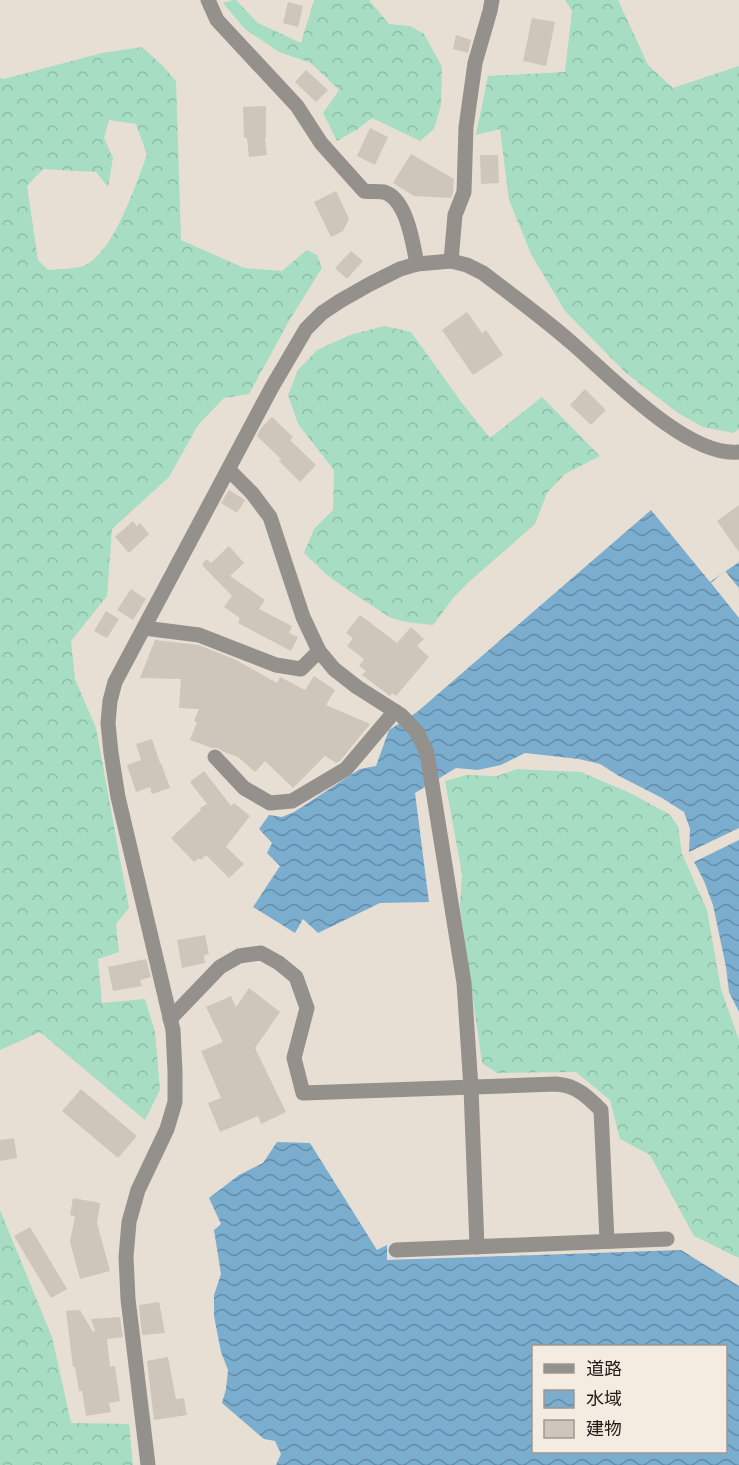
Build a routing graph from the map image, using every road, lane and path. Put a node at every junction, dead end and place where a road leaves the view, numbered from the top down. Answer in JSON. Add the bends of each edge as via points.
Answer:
{"nodes":[{"id":1,"x":208,"y":0,"type":"edge"},
{"id":2,"x":492,"y":0,"type":"edge"},
{"id":3,"x":451,"y":261,"type":"junction"},
{"id":4,"x":417,"y":264,"type":"junction"},
{"id":5,"x":739,"y":452,"type":"edge"},
{"id":6,"x":229,"y":470,"type":"junction"},
{"id":7,"x":144,"y":628,"type":"junction"},
{"id":8,"x":319,"y":651,"type":"junction"},
{"id":9,"x":398,"y":713,"type":"junction"},
{"id":10,"x":215,"y":757,"type":"dead end"},
{"id":11,"x":170,"y":1019,"type":"junction"},
{"id":12,"x":471,"y":1088,"type":"junction"},
{"id":13,"x":667,"y":1239,"type":"dead end"},
{"id":14,"x":607,"y":1241,"type":"junction"},
{"id":15,"x":477,"y":1247,"type":"junction"},
{"id":16,"x":396,"y":1250,"type":"dead end"},
{"id":17,"x":148,"y":1465,"type":"edge"}],
"edges":[{"from":1,"to":4,"type":"street","via":[[217,20],[297,106],[321,143],[364,191],[385,192],[397,202],[406,216]]},
{"from":2,"to":3,"type":"street","via":[[475,63],[466,127],[464,192],[455,215]]},
{"from":3,"to":4,"type":"street"},
{"from":3,"to":5,"type":"street","via":[[483,273],[679,432],[715,449]]},
{"from":4,"to":6,"type":"street","via":[[360,289],[322,313],[306,329]]},
{"from":6,"to":7,"type":"street"},
{"from":6,"to":8,"type":"street","via":[[270,517],[303,617]]},
{"from":7,"to":8,"type":"street","via":[[199,635],[276,665],[301,669]]},
{"from":7,"to":11,"type":"street","via":[[115,682],[108,723],[118,797]]},
{"from":8,"to":9,"type":"street","via":[[334,669]]},
{"from":9,"to":10,"type":"street","via":[[346,769],[292,801],[270,803],[244,788]]},
{"from":9,"to":12,"type":"street","via":[[423,744],[434,787],[464,983]]},
{"from":11,"to":12,"type":"street","via":[[220,967],[239,956],[261,953],[296,977],[307,1008],[294,1058],[303,1093]]},
{"from":11,"to":17,"type":"street","via":[[175,1102],[167,1129],[138,1190],[129,1222],[126,1257]]},
{"from":12,"to":14,"type":"street","via":[[565,1084],[590,1098],[601,1110]]},
{"from":12,"to":15,"type":"street"},
{"from":13,"to":14,"type":"street"},
{"from":14,"to":15,"type":"street"},
{"from":15,"to":16,"type":"street"}]}
